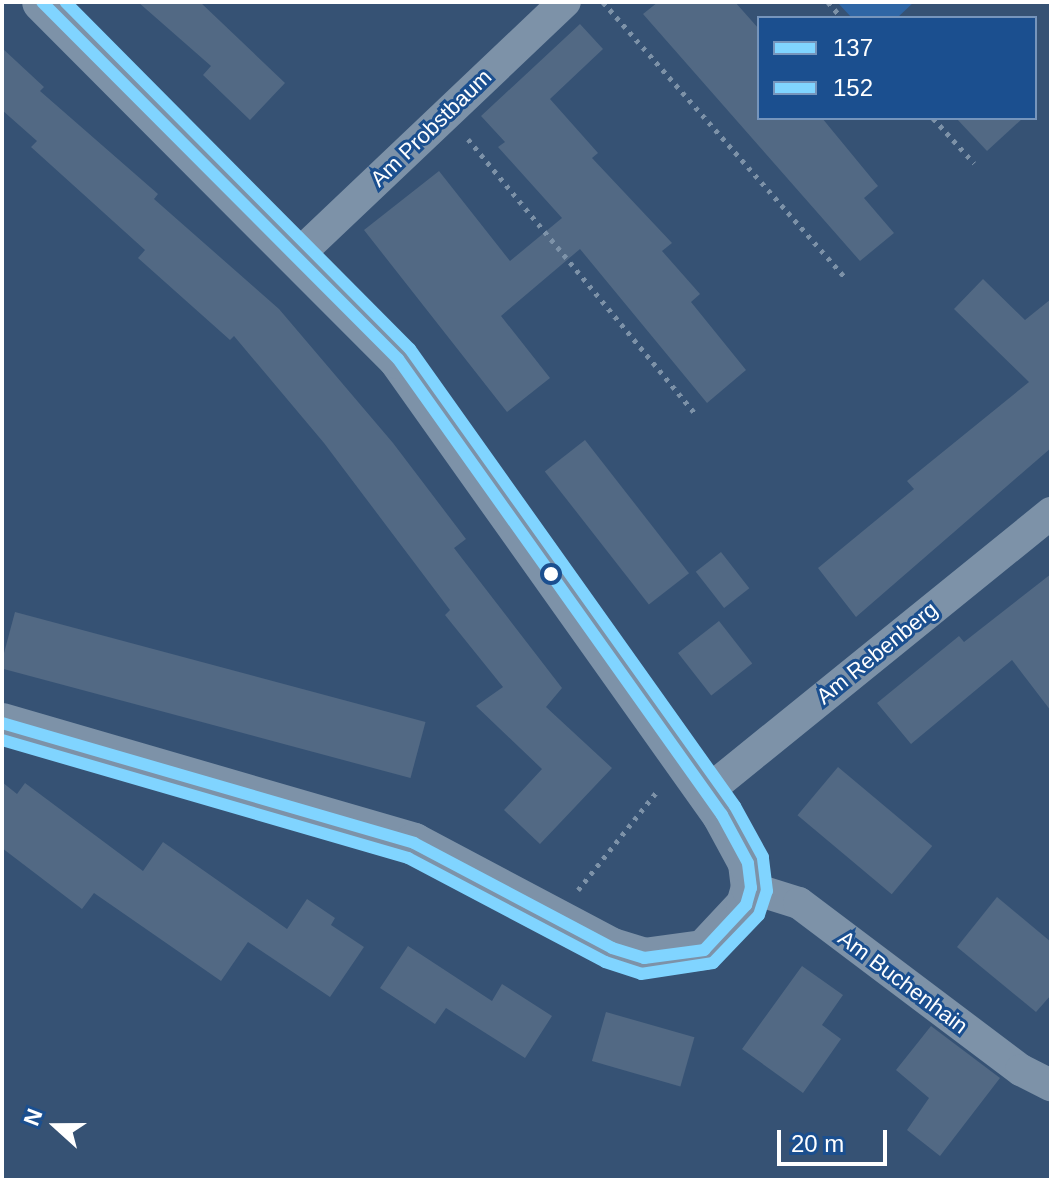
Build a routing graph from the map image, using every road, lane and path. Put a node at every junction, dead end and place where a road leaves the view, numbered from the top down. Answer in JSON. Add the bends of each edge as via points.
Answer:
{"nodes":[{"id":1,"x":42,"y":2,"type":"edge"},
{"id":2,"x":565,"y":2,"type":"edge"},
{"id":3,"x":603,"y":2,"type":"edge"},
{"id":4,"x":447,"y":112,"type":"junction"},
{"id":5,"x":935,"y":120,"type":"edge"},
{"id":6,"x":974,"y":163,"type":"dead end"},
{"id":7,"x":298,"y":255,"type":"junction"},
{"id":8,"x":844,"y":276,"type":"dead end"},
{"id":9,"x":697,"y":416,"type":"dead end"},
{"id":10,"x":1051,"y":513,"type":"edge"},
{"id":11,"x":2,"y":723,"type":"edge"},
{"id":12,"x":680,"y":758,"type":"junction"},
{"id":13,"x":704,"y":794,"type":"junction"},
{"id":14,"x":751,"y":888,"type":"junction"},
{"id":15,"x":556,"y":917,"type":"junction"},
{"id":16,"x":1051,"y":1085,"type":"edge"}],
"edges":[{"from":1,"to":7,"type":"street"},
{"from":2,"to":4,"type":"street","name":"Am Probstbaum"},
{"from":3,"to":8,"type":"path"},
{"from":4,"to":7,"type":"street","name":"Am Probstbaum"},
{"from":4,"to":9,"type":"path"},
{"from":5,"to":6,"type":"path"},
{"from":7,"to":12,"type":"street","via":[[398,359]]},
{"from":10,"to":13,"type":"street","name":"Am Rebenberg"},
{"from":11,"to":15,"type":"street","via":[[414,843]]},
{"from":12,"to":13,"type":"street"},
{"from":12,"to":15,"type":"path"},
{"from":13,"to":14,"type":"street","via":[[737,839]]},
{"from":14,"to":15,"type":"street","via":[[746,905],[704,950],[673,956],[644,958],[612,948]]},
{"from":14,"to":16,"type":"street","name":"Am Buchenhain","via":[[799,903],[1021,1070]]}]}
